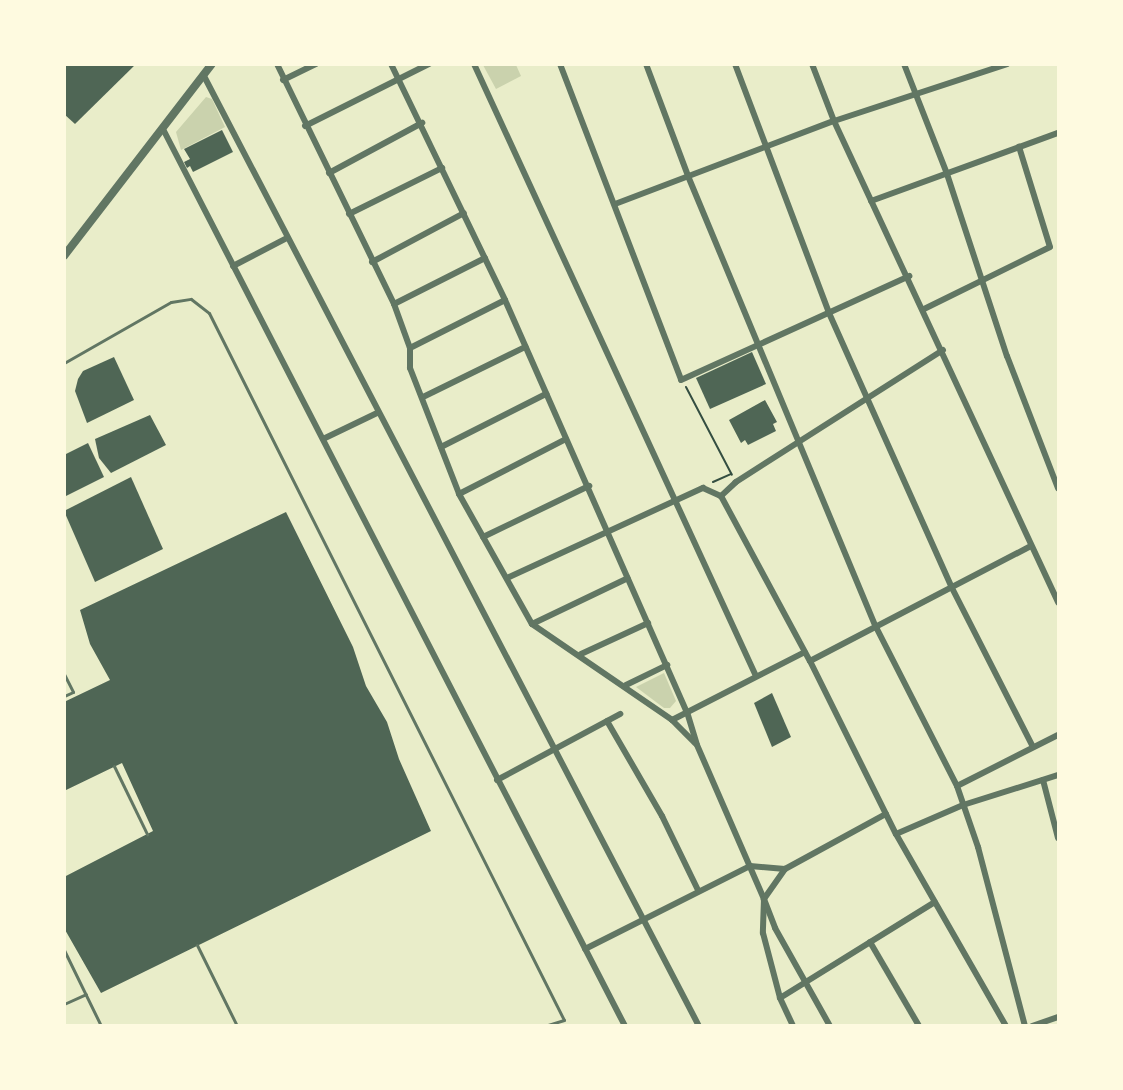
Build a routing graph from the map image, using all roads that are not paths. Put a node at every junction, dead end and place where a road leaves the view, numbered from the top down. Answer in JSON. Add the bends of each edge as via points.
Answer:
{"nodes":[{"id":1,"x":212,"y":64,"type":"edge"},
{"id":2,"x":277,"y":64,"type":"edge"},
{"id":3,"x":316,"y":64,"type":"edge"},
{"id":4,"x":391,"y":64,"type":"edge"},
{"id":5,"x":429,"y":64,"type":"edge"},
{"id":6,"x":474,"y":64,"type":"edge"},
{"id":7,"x":560,"y":64,"type":"edge"},
{"id":8,"x":646,"y":64,"type":"edge"},
{"id":9,"x":735,"y":64,"type":"edge"},
{"id":10,"x":812,"y":64,"type":"edge"},
{"id":11,"x":904,"y":64,"type":"edge"},
{"id":12,"x":1006,"y":64,"type":"edge"},
{"id":13,"x":990,"y":67,"type":"edge"},
{"id":14,"x":204,"y":78,"type":"junction"},
{"id":15,"x":401,"y":79,"type":"junction"},
{"id":16,"x":284,"y":80,"type":"junction"},
{"id":17,"x":915,"y":93,"type":"junction"},
{"id":18,"x":834,"y":121,"type":"junction"},
{"id":19,"x":422,"y":123,"type":"junction"},
{"id":20,"x":305,"y":126,"type":"junction"},
{"id":21,"x":164,"y":131,"type":"junction"},
{"id":22,"x":1059,"y":133,"type":"edge"},
{"id":23,"x":766,"y":147,"type":"junction"},
{"id":24,"x":1019,"y":147,"type":"junction"},
{"id":25,"x":442,"y":168,"type":"junction"},
{"id":26,"x":329,"y":173,"type":"junction"},
{"id":27,"x":947,"y":174,"type":"junction"},
{"id":28,"x":688,"y":176,"type":"junction"},
{"id":29,"x":871,"y":201,"type":"junction"},
{"id":30,"x":615,"y":204,"type":"junction"},
{"id":31,"x":464,"y":213,"type":"junction"},
{"id":32,"x":349,"y":214,"type":"junction"},
{"id":33,"x":287,"y":238,"type":"junction"},
{"id":34,"x":64,"y":256,"type":"edge"},
{"id":35,"x":485,"y":258,"type":"junction"},
{"id":36,"x":372,"y":262,"type":"junction"},
{"id":37,"x":233,"y":266,"type":"junction"},
{"id":38,"x":909,"y":276,"type":"junction"},
{"id":39,"x":982,"y":283,"type":"junction"},
{"id":40,"x":505,"y":300,"type":"junction"},
{"id":41,"x":394,"y":304,"type":"junction"},
{"id":42,"x":924,"y":309,"type":"junction"},
{"id":43,"x":829,"y":313,"type":"junction"},
{"id":44,"x":758,"y":346,"type":"junction"},
{"id":45,"x":525,"y":347,"type":"junction"},
{"id":46,"x":410,"y":348,"type":"junction"},
{"id":47,"x":943,"y":350,"type":"junction"},
{"id":48,"x":64,"y":363,"type":"edge"},
{"id":49,"x":546,"y":394,"type":"junction"},
{"id":50,"x":866,"y":396,"type":"junction"},
{"id":51,"x":423,"y":397,"type":"junction"},
{"id":52,"x":377,"y":413,"type":"junction"},
{"id":53,"x":323,"y":439,"type":"junction"},
{"id":54,"x":566,"y":439,"type":"junction"},
{"id":55,"x":798,"y":441,"type":"junction"},
{"id":56,"x":441,"y":447,"type":"junction"},
{"id":57,"x":589,"y":486,"type":"junction"},
{"id":58,"x":1059,"y":488,"type":"edge"},
{"id":59,"x":459,"y":494,"type":"junction"},
{"id":60,"x":721,"y":496,"type":"junction"},
{"id":61,"x":672,"y":501,"type":"junction"},
{"id":62,"x":608,"y":532,"type":"junction"},
{"id":63,"x":483,"y":537,"type":"junction"},
{"id":64,"x":1031,"y":546,"type":"junction"},
{"id":65,"x":507,"y":578,"type":"junction"},
{"id":66,"x":628,"y":578,"type":"junction"},
{"id":67,"x":952,"y":588,"type":"junction"},
{"id":68,"x":1059,"y":602,"type":"edge"},
{"id":69,"x":648,"y":623,"type":"junction"},
{"id":70,"x":532,"y":624,"type":"junction"},
{"id":71,"x":876,"y":627,"type":"junction"},
{"id":72,"x":805,"y":652,"type":"junction"},
{"id":73,"x":581,"y":654,"type":"junction"},
{"id":74,"x":810,"y":662,"type":"junction"},
{"id":75,"x":667,"y":665,"type":"junction"},
{"id":76,"x":64,"y":674,"type":"edge"},
{"id":77,"x":756,"y":676,"type":"junction"},
{"id":78,"x":626,"y":685,"type":"junction"},
{"id":79,"x":73,"y":692,"type":"junction"},
{"id":80,"x":64,"y":696,"type":"edge"},
{"id":81,"x":75,"y":697,"type":"dead end"},
{"id":82,"x":687,"y":712,"type":"junction"},
{"id":83,"x":620,"y":714,"type":"dead end"},
{"id":84,"x":672,"y":720,"type":"junction"},
{"id":85,"x":607,"y":721,"type":"junction"},
{"id":86,"x":1059,"y":735,"type":"edge"},
{"id":87,"x":697,"y":745,"type":"junction"},
{"id":88,"x":1033,"y":747,"type":"junction"},
{"id":89,"x":553,"y":750,"type":"junction"},
{"id":90,"x":114,"y":766,"type":"dead end"},
{"id":91,"x":1059,"y":775,"type":"edge"},
{"id":92,"x":497,"y":780,"type":"junction"},
{"id":93,"x":1043,"y":780,"type":"junction"},
{"id":94,"x":957,"y":786,"type":"junction"},
{"id":95,"x":963,"y":805,"type":"junction"},
{"id":96,"x":886,"y":814,"type":"junction"},
{"id":97,"x":147,"y":834,"type":"dead end"},
{"id":98,"x":896,"y":834,"type":"junction"},
{"id":99,"x":1059,"y":838,"type":"edge"},
{"id":100,"x":747,"y":867,"type":"junction"},
{"id":101,"x":785,"y":869,"type":"junction"},
{"id":102,"x":698,"y":890,"type":"junction"},
{"id":103,"x":764,"y":899,"type":"junction"},
{"id":104,"x":935,"y":902,"type":"junction"},
{"id":105,"x":642,"y":918,"type":"junction"},
{"id":106,"x":870,"y":942,"type":"junction"},
{"id":107,"x":197,"y":945,"type":"dead end"},
{"id":108,"x":64,"y":950,"type":"edge"},
{"id":109,"x":585,"y":950,"type":"junction"},
{"id":110,"x":806,"y":982,"type":"junction"},
{"id":111,"x":86,"y":994,"type":"junction"},
{"id":112,"x":780,"y":998,"type":"junction"},
{"id":113,"x":64,"y":1004,"type":"edge"},
{"id":114,"x":1059,"y":1017,"type":"edge"},
{"id":115,"x":101,"y":1026,"type":"edge"},
{"id":116,"x":237,"y":1026,"type":"edge"},
{"id":117,"x":544,"y":1026,"type":"edge"},
{"id":118,"x":625,"y":1026,"type":"edge"},
{"id":119,"x":699,"y":1026,"type":"edge"},
{"id":120,"x":793,"y":1026,"type":"edge"},
{"id":121,"x":830,"y":1026,"type":"edge"},
{"id":122,"x":919,"y":1026,"type":"edge"},
{"id":123,"x":1006,"y":1026,"type":"edge"},
{"id":124,"x":1025,"y":1026,"type":"edge"},
{"id":125,"x":1032,"y":1026,"type":"edge"}],
"edges":[{"from":1,"to":14,"type":"street"},
{"from":2,"to":16,"type":"street"},
{"from":3,"to":16,"type":"street"},
{"from":4,"to":15,"type":"street"},
{"from":5,"to":15,"type":"street"},
{"from":6,"to":61,"type":"street","via":[[606,345]]},
{"from":7,"to":30,"type":"street"},
{"from":8,"to":28,"type":"street"},
{"from":9,"to":23,"type":"street"},
{"from":10,"to":18,"type":"street"},
{"from":11,"to":17,"type":"street"},
{"from":12,"to":13,"type":"street"},
{"from":13,"to":17,"type":"street"},
{"from":14,"to":21,"type":"street"},
{"from":14,"to":33,"type":"street"},
{"from":15,"to":19,"type":"street"},
{"from":15,"to":20,"type":"street"},
{"from":16,"to":20,"type":"street"},
{"from":17,"to":18,"type":"street"},
{"from":17,"to":27,"type":"street"},
{"from":18,"to":23,"type":"street"},
{"from":18,"to":29,"type":"street"},
{"from":19,"to":25,"type":"street"},
{"from":19,"to":26,"type":"street"},
{"from":20,"to":26,"type":"street"},
{"from":21,"to":34,"type":"street"},
{"from":21,"to":37,"type":"street"},
{"from":22,"to":24,"type":"street"},
{"from":23,"to":28,"type":"street"},
{"from":23,"to":43,"type":"street"},
{"from":24,"to":27,"type":"street"},
{"from":24,"to":39,"type":"street","via":[[1050,247]]},
{"from":25,"to":31,"type":"street"},
{"from":25,"to":32,"type":"street"},
{"from":26,"to":32,"type":"street"},
{"from":27,"to":29,"type":"street"},
{"from":27,"to":39,"type":"street"},
{"from":28,"to":30,"type":"street"},
{"from":28,"to":44,"type":"street"},
{"from":29,"to":38,"type":"street"},
{"from":30,"to":44,"type":"street","via":[[681,380]]},
{"from":31,"to":35,"type":"street"},
{"from":31,"to":36,"type":"street"},
{"from":32,"to":36,"type":"street"},
{"from":33,"to":37,"type":"street"},
{"from":33,"to":52,"type":"street"},
{"from":35,"to":40,"type":"street"},
{"from":35,"to":41,"type":"street"},
{"from":36,"to":41,"type":"street"},
{"from":37,"to":53,"type":"street"},
{"from":38,"to":42,"type":"street"},
{"from":38,"to":43,"type":"street"},
{"from":39,"to":42,"type":"street"},
{"from":39,"to":58,"type":"street"},
{"from":40,"to":45,"type":"street"},
{"from":40,"to":46,"type":"street"},
{"from":41,"to":46,"type":"street"},
{"from":42,"to":47,"type":"street"},
{"from":43,"to":44,"type":"street"},
{"from":43,"to":50,"type":"street"},
{"from":44,"to":55,"type":"street"},
{"from":45,"to":49,"type":"street"},
{"from":45,"to":51,"type":"street"},
{"from":46,"to":51,"type":"street","via":[[410,368]]},
{"from":47,"to":50,"type":"street"},
{"from":47,"to":64,"type":"street"},
{"from":48,"to":117,"type":"lane","via":[[171,302],[191,299],[210,313],[564,1020]]},
{"from":49,"to":54,"type":"street"},
{"from":49,"to":56,"type":"street"},
{"from":50,"to":55,"type":"street"},
{"from":50,"to":67,"type":"street"},
{"from":51,"to":56,"type":"street"},
{"from":52,"to":53,"type":"street"},
{"from":52,"to":89,"type":"street"},
{"from":53,"to":92,"type":"street"},
{"from":54,"to":57,"type":"street"},
{"from":54,"to":59,"type":"street"},
{"from":55,"to":60,"type":"street","via":[[735,482]]},
{"from":55,"to":71,"type":"street"},
{"from":56,"to":59,"type":"street"},
{"from":57,"to":62,"type":"street"},
{"from":57,"to":63,"type":"street"},
{"from":59,"to":63,"type":"street"},
{"from":60,"to":61,"type":"street","via":[[703,488]]},
{"from":60,"to":72,"type":"street"},
{"from":61,"to":62,"type":"street"},
{"from":61,"to":77,"type":"street"},
{"from":62,"to":65,"type":"street"},
{"from":62,"to":66,"type":"street"},
{"from":63,"to":65,"type":"street"},
{"from":64,"to":67,"type":"street"},
{"from":64,"to":68,"type":"street"},
{"from":65,"to":70,"type":"street"},
{"from":66,"to":69,"type":"street"},
{"from":66,"to":70,"type":"street"},
{"from":67,"to":71,"type":"street"},
{"from":67,"to":88,"type":"street"},
{"from":69,"to":73,"type":"street"},
{"from":69,"to":75,"type":"street"},
{"from":70,"to":73,"type":"street"},
{"from":71,"to":74,"type":"street"},
{"from":71,"to":94,"type":"street"},
{"from":72,"to":74,"type":"street"},
{"from":72,"to":77,"type":"street"},
{"from":73,"to":78,"type":"street"},
{"from":74,"to":96,"type":"street"},
{"from":75,"to":78,"type":"street"},
{"from":75,"to":82,"type":"street"},
{"from":76,"to":79,"type":"lane"},
{"from":77,"to":82,"type":"street"},
{"from":78,"to":84,"type":"street"},
{"from":79,"to":80,"type":"lane"},
{"from":79,"to":81,"type":"lane"},
{"from":82,"to":84,"type":"street"},
{"from":82,"to":87,"type":"street"},
{"from":83,"to":85,"type":"street"},
{"from":84,"to":87,"type":"street"},
{"from":85,"to":89,"type":"street"},
{"from":85,"to":102,"type":"street","via":[[662,816]]},
{"from":86,"to":88,"type":"street"},
{"from":87,"to":100,"type":"street"},
{"from":88,"to":94,"type":"street"},
{"from":89,"to":92,"type":"street"},
{"from":89,"to":105,"type":"street"},
{"from":90,"to":97,"type":"lane"},
{"from":91,"to":93,"type":"street"},
{"from":92,"to":109,"type":"street"},
{"from":93,"to":95,"type":"street"},
{"from":93,"to":99,"type":"street"},
{"from":94,"to":95,"type":"street"},
{"from":95,"to":98,"type":"street"},
{"from":95,"to":124,"type":"street","via":[[978,847]]},
{"from":96,"to":98,"type":"street"},
{"from":96,"to":101,"type":"street"},
{"from":98,"to":104,"type":"street"},
{"from":100,"to":101,"type":"street"},
{"from":100,"to":102,"type":"street"},
{"from":100,"to":103,"type":"street"},
{"from":101,"to":103,"type":"street"},
{"from":102,"to":105,"type":"street"},
{"from":103,"to":110,"type":"street"},
{"from":103,"to":112,"type":"street","via":[[763,933]]},
{"from":104,"to":106,"type":"street"},
{"from":104,"to":123,"type":"street"},
{"from":105,"to":109,"type":"street"},
{"from":105,"to":119,"type":"street"},
{"from":106,"to":110,"type":"street"},
{"from":106,"to":122,"type":"street"},
{"from":107,"to":116,"type":"lane"},
{"from":108,"to":111,"type":"lane"},
{"from":109,"to":118,"type":"street"},
{"from":110,"to":112,"type":"street"},
{"from":110,"to":121,"type":"street"},
{"from":111,"to":113,"type":"lane"},
{"from":111,"to":115,"type":"lane"},
{"from":112,"to":120,"type":"street"},
{"from":114,"to":125,"type":"street"}]}
